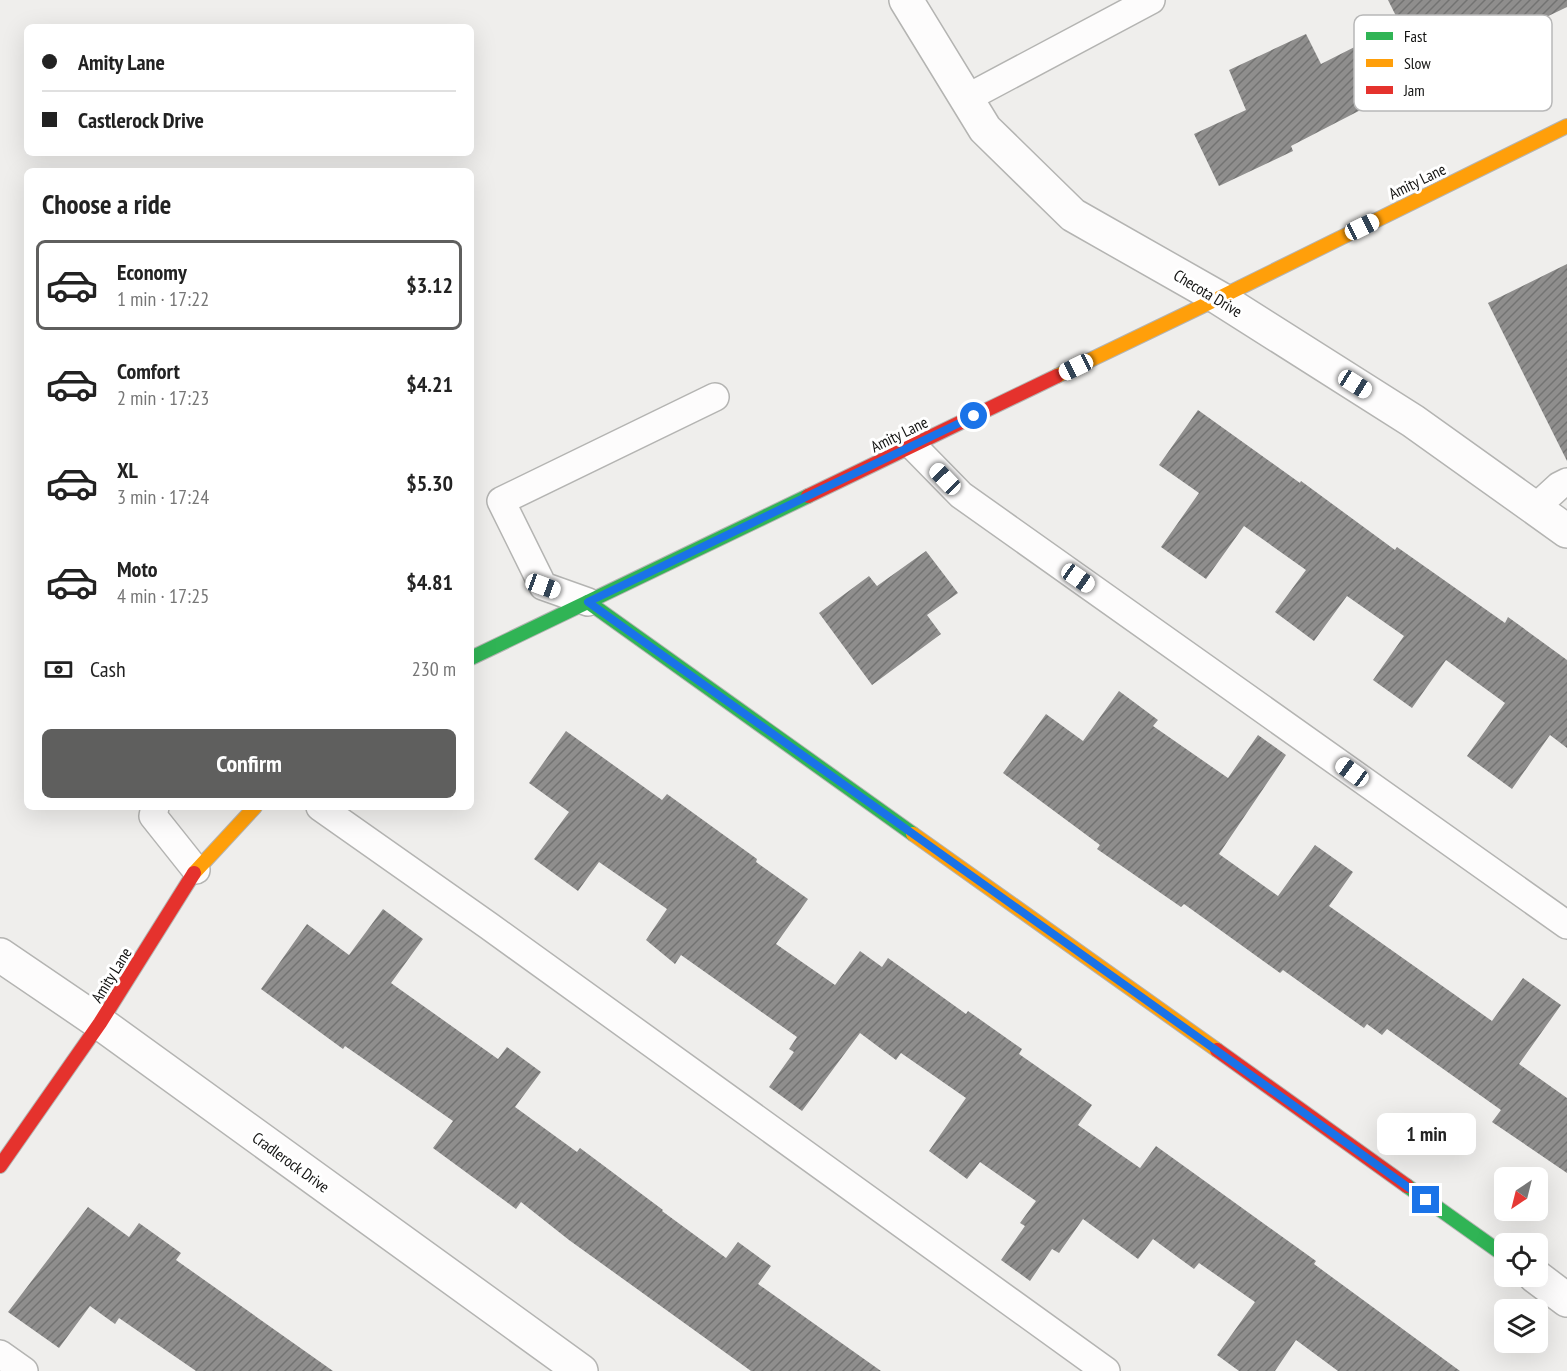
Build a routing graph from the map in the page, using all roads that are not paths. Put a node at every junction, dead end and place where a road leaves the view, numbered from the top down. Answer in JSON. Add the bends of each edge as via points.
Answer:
{"nodes":[{"id":1,"x":906,"y":0,"type":"edge"},
{"id":2,"x":1151,"y":0,"type":"edge"},
{"id":3,"x":967,"y":98,"type":"junction"},
{"id":4,"x":1567,"y":126,"type":"edge"},
{"id":5,"x":1219,"y":298,"type":"junction"},
{"id":6,"x":715,"y":397,"type":"dead end"},
{"id":7,"x":913,"y":446,"type":"junction"},
{"id":8,"x":1567,"y":482,"type":"edge"},
{"id":9,"x":1535,"y":508,"type":"junction"},
{"id":10,"x":1567,"y":531,"type":"edge"},
{"id":11,"x":588,"y":602,"type":"junction"},
{"id":12,"x":474,"y":657,"type":"edge"},
{"id":13,"x":154,"y":810,"type":"edge"},
{"id":14,"x":252,"y":810,"type":"edge"},
{"id":15,"x":324,"y":810,"type":"edge"},
{"id":16,"x":196,"y":870,"type":"junction"},
{"id":17,"x":1567,"y":925,"type":"edge"},
{"id":18,"x":0,"y":955,"type":"edge"},
{"id":19,"x":100,"y":1023,"type":"junction"},
{"id":20,"x":0,"y":1166,"type":"edge"},
{"id":21,"x":1494,"y":1248,"type":"edge"},
{"id":22,"x":1548,"y":1286,"type":"edge"},
{"id":23,"x":1567,"y":1300,"type":"edge"},
{"id":24,"x":0,"y":1354,"type":"edge"},
{"id":25,"x":24,"y":1371,"type":"edge"},
{"id":26,"x":581,"y":1371,"type":"edge"},
{"id":27,"x":1106,"y":1371,"type":"edge"}],
"edges":[{"from":1,"to":3,"type":"street","name":"Checota Drive"},
{"from":2,"to":3,"type":"lane"},
{"from":3,"to":5,"type":"street","name":"Checota Drive","via":[[986,129],[1073,215]]},
{"from":4,"to":5,"type":"street","name":"Amity Lane"},
{"from":5,"to":7,"type":"street","name":"Amity Lane"},
{"from":5,"to":9,"type":"street","name":"Checota Drive","via":[[1413,421]]},
{"from":6,"to":11,"type":"lane","via":[[501,501],[543,586]]},
{"from":7,"to":11,"type":"street","name":"Amity Lane"},
{"from":7,"to":17,"type":"lane","via":[[961,495]]},
{"from":8,"to":9,"type":"lane"},
{"from":9,"to":10,"type":"street","name":"Checota Drive"},
{"from":11,"to":12,"type":"street","name":"Amity Lane"},
{"from":11,"to":21,"type":"street"},
{"from":13,"to":16,"type":"lane","via":[[153,816]]},
{"from":14,"to":16,"type":"street","name":"Amity Lane"},
{"from":15,"to":27,"type":"lane"},
{"from":16,"to":19,"type":"street","name":"Amity Lane"},
{"from":18,"to":19,"type":"street","name":"Cradlerock Drive"},
{"from":19,"to":20,"type":"street","name":"Amity Lane"},
{"from":19,"to":26,"type":"street","name":"Cradlerock Drive"},
{"from":22,"to":23,"type":"street"},
{"from":24,"to":25,"type":"lane"}]}
